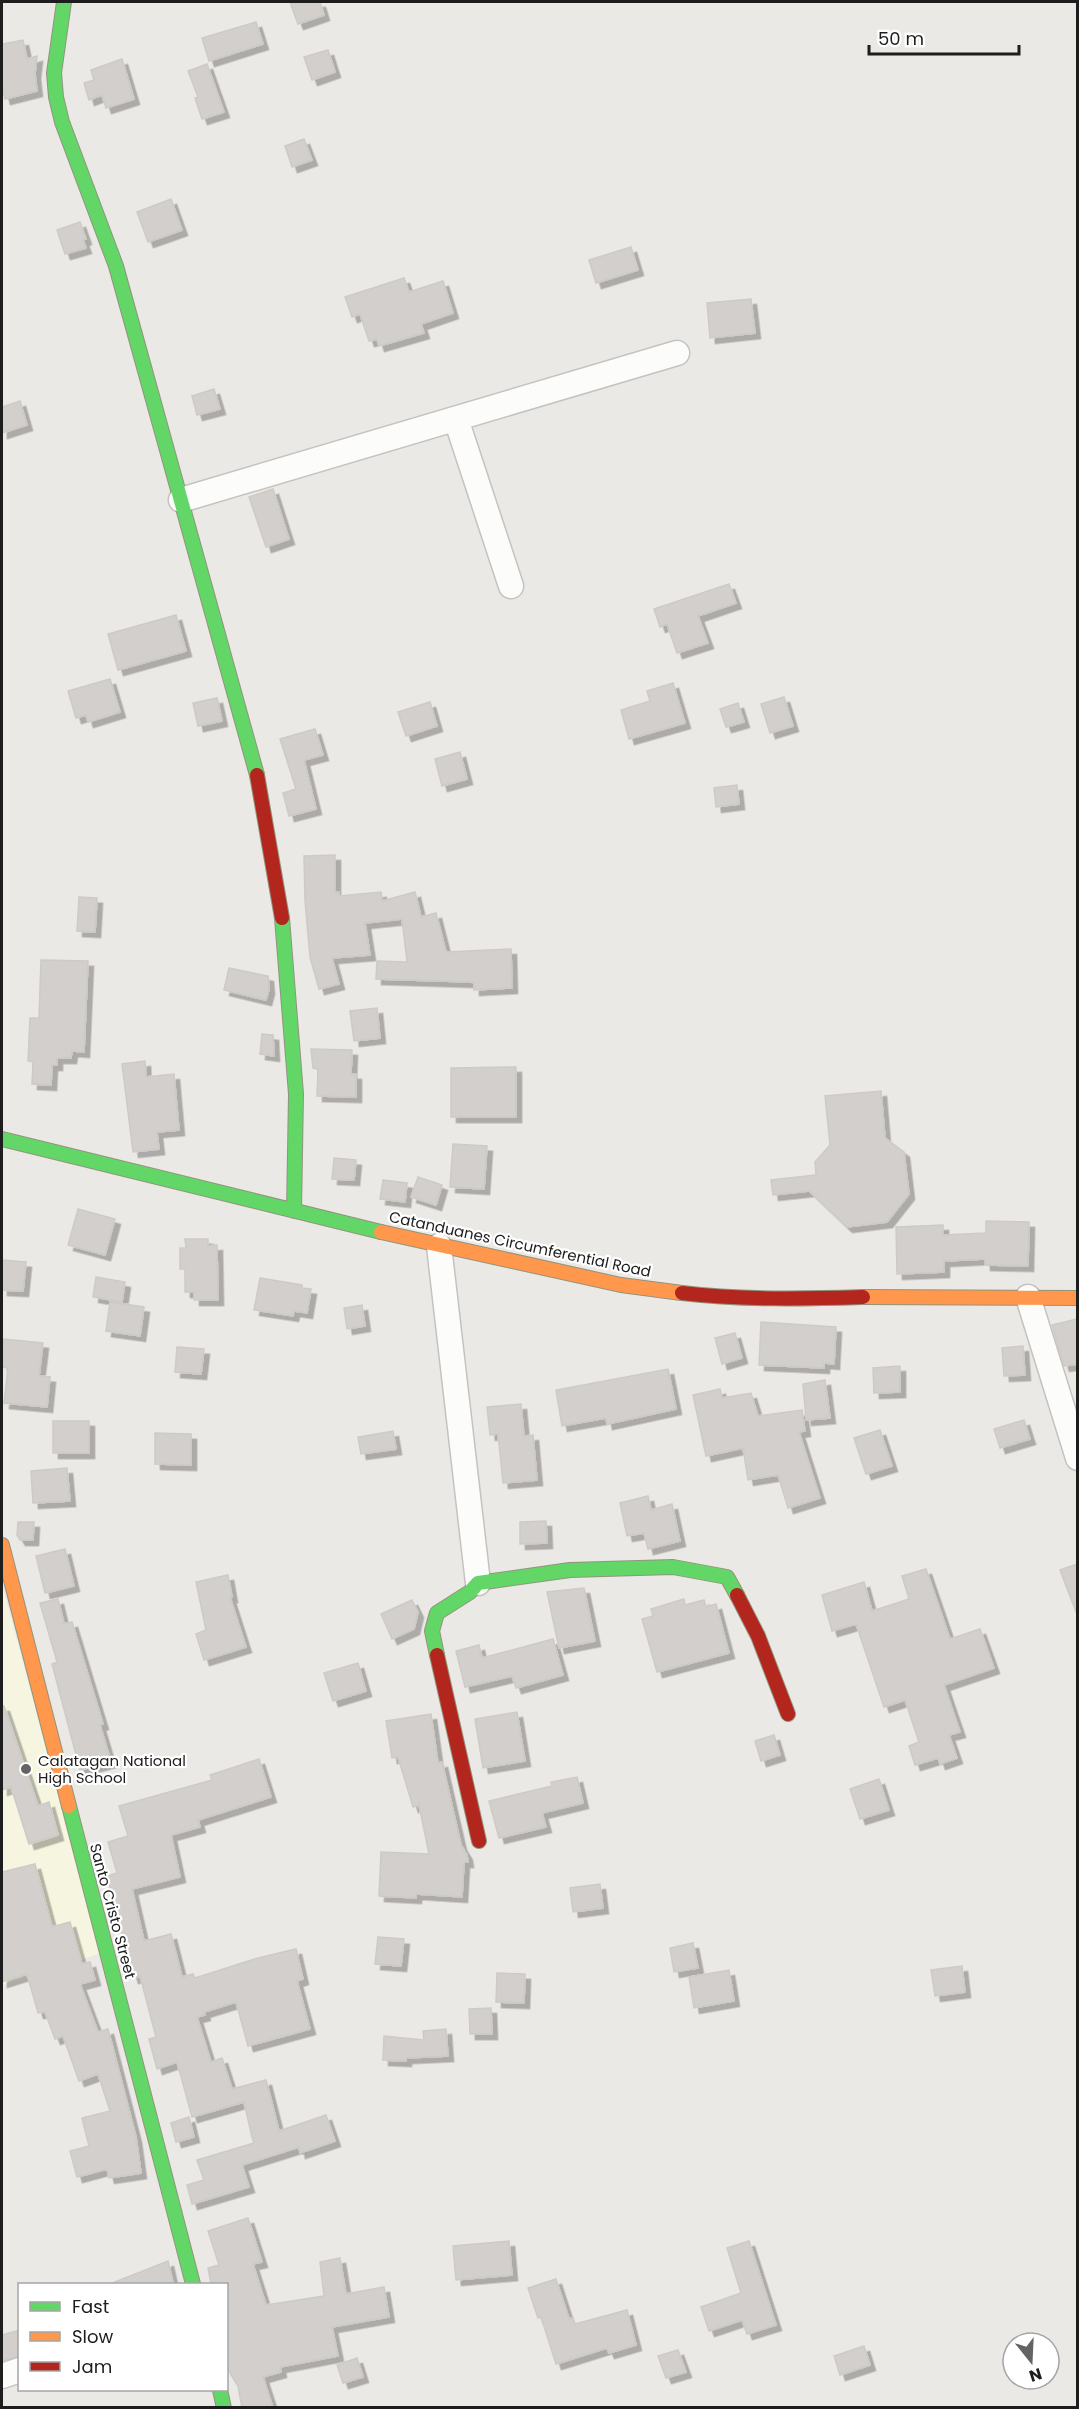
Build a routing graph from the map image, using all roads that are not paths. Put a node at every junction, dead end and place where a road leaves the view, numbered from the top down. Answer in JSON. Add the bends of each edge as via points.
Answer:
{"nodes":[{"id":1,"x":64,"y":2,"type":"edge"},
{"id":2,"x":677,"y":353,"type":"dead end"},
{"id":3,"x":456,"y":419,"type":"junction"},
{"id":4,"x":181,"y":500,"type":"junction"},
{"id":5,"x":511,"y":586,"type":"dead end"},
{"id":6,"x":2,"y":1139,"type":"edge"},
{"id":7,"x":294,"y":1211,"type":"junction"},
{"id":8,"x":439,"y":1246,"type":"junction"},
{"id":9,"x":1028,"y":1297,"type":"junction"},
{"id":10,"x":1077,"y":1298,"type":"edge"},
{"id":11,"x":1077,"y":1458,"type":"edge"},
{"id":12,"x":2,"y":1545,"type":"edge"},
{"id":13,"x":478,"y":1583,"type":"junction"},
{"id":14,"x":788,"y":1714,"type":"dead end"},
{"id":15,"x":479,"y":1841,"type":"dead end"},
{"id":16,"x":193,"y":2283,"type":"edge"},
{"id":17,"x":18,"y":2371,"type":"edge"},
{"id":18,"x":2,"y":2376,"type":"edge"},
{"id":19,"x":220,"y":2391,"type":"edge"},
{"id":20,"x":224,"y":2408,"type":"edge"}],
"edges":[{"from":1,"to":4,"type":"street","via":[[54,74],[60,114],[116,266]]},
{"from":2,"to":3,"type":"street"},
{"from":3,"to":4,"type":"street"},
{"from":3,"to":5,"type":"street"},
{"from":4,"to":7,"type":"street","via":[[261,788],[281,906],[296,1094]]},
{"from":6,"to":7,"type":"street","name":"Catanduanes Circumferential Road"},
{"from":7,"to":8,"type":"street","name":"Catanduanes Circumferential Road"},
{"from":8,"to":9,"type":"street","name":"Catanduanes Circumferential Road","via":[[621,1285],[701,1295],[800,1299]]},
{"from":8,"to":13,"type":"street"},
{"from":9,"to":10,"type":"street","name":"Catanduanes Circumferential Road"},
{"from":9,"to":11,"type":"street"},
{"from":12,"to":16,"type":"street","name":"Santo Cristo Street"},
{"from":13,"to":14,"type":"street","via":[[570,1570],[673,1567],[727,1577],[758,1636]]},
{"from":13,"to":15,"type":"street","via":[[437,1613],[432,1631]]},
{"from":17,"to":18,"type":"street"},
{"from":19,"to":20,"type":"street"}]}
